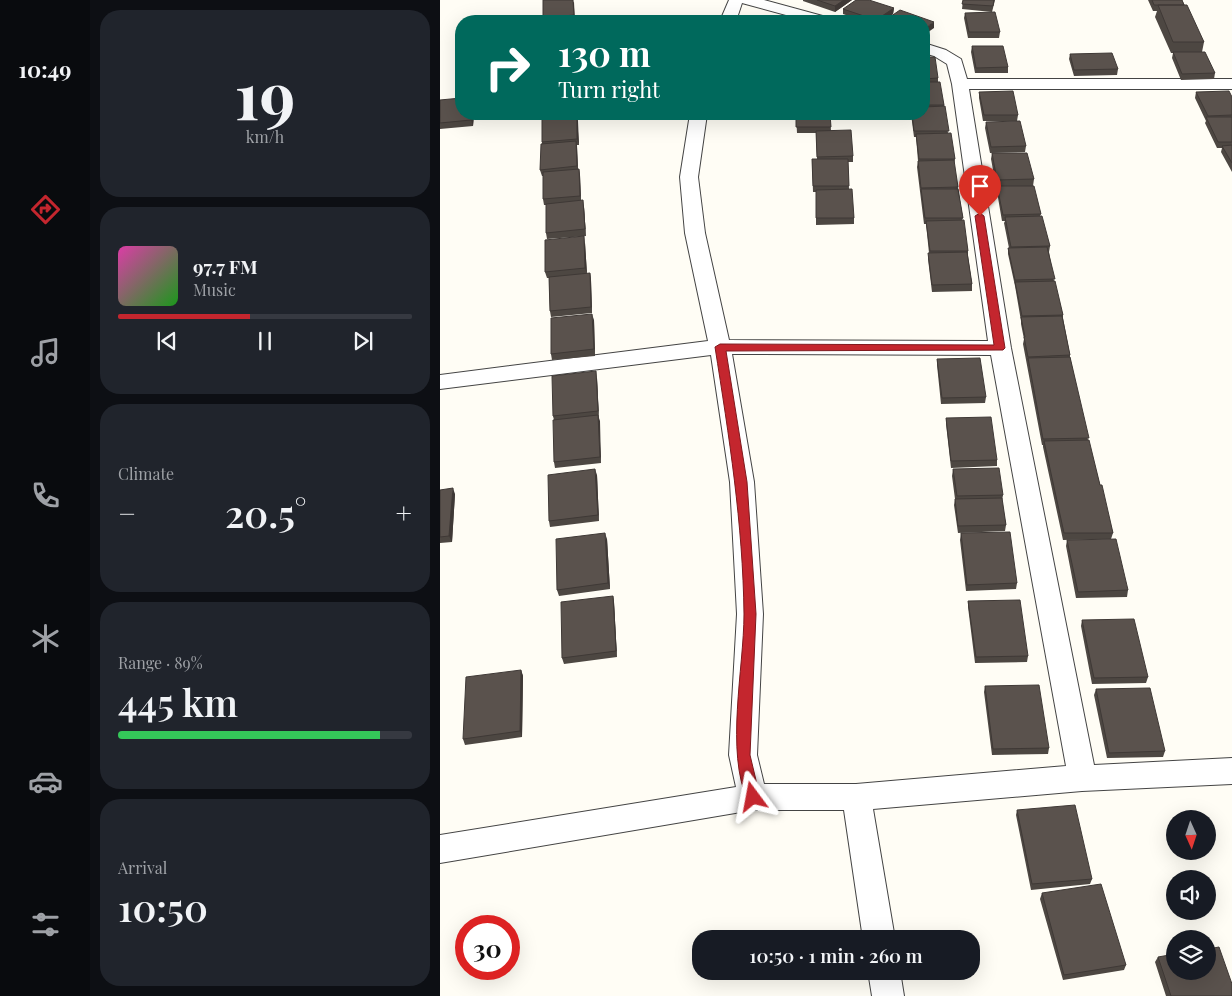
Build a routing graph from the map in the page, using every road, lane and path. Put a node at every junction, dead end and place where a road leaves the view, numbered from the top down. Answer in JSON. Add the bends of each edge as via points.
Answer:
{"nodes":[{"id":1,"x":736,"y":0,"type":"edge"},
{"id":2,"x":747,"y":0,"type":"edge"},
{"id":3,"x":730,"y":15,"type":"edge"},
{"id":4,"x":803,"y":15,"type":"edge"},
{"id":5,"x":930,"y":50,"type":"edge"},
{"id":6,"x":960,"y":84,"type":"junction"},
{"id":7,"x":1232,"y":84,"type":"edge"},
{"id":8,"x":697,"y":120,"type":"edge"},
{"id":9,"x":720,"y":347,"type":"junction"},
{"id":10,"x":1000,"y":348,"type":"junction"},
{"id":11,"x":440,"y":382,"type":"edge"},
{"id":12,"x":1232,"y":771,"type":"edge"},
{"id":13,"x":1082,"y":778,"type":"junction"},
{"id":14,"x":753,"y":797,"type":"junction"},
{"id":15,"x":856,"y":797,"type":"junction"},
{"id":16,"x":440,"y":849,"type":"edge"},
{"id":17,"x":878,"y":930,"type":"edge"},
{"id":18,"x":885,"y":980,"type":"edge"},
{"id":19,"x":888,"y":996,"type":"edge"}],
"edges":[{"from":1,"to":3,"type":"street"},
{"from":2,"to":4,"type":"street"},
{"from":5,"to":6,"type":"street","via":[[955,62]]},
{"from":6,"to":7,"type":"street"},
{"from":6,"to":10,"type":"street"},
{"from":8,"to":9,"type":"street","via":[[688,177],[695,233]]},
{"from":9,"to":10,"type":"street"},
{"from":9,"to":11,"type":"street"},
{"from":9,"to":14,"type":"street","via":[[742,482],[750,614],[743,755]]},
{"from":10,"to":13,"type":"street"},
{"from":12,"to":13,"type":"street"},
{"from":13,"to":15,"type":"street"},
{"from":14,"to":15,"type":"street"},
{"from":14,"to":16,"type":"street"},
{"from":15,"to":17,"type":"street"},
{"from":18,"to":19,"type":"street"}]}
